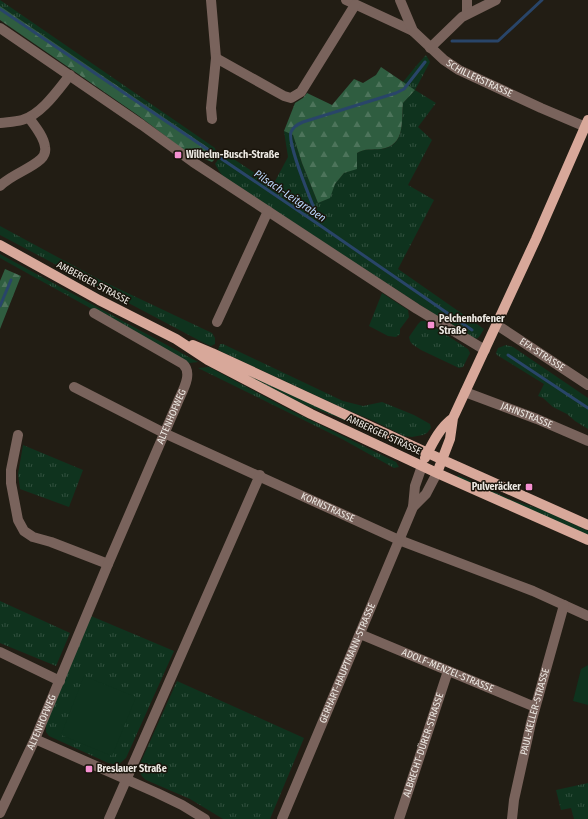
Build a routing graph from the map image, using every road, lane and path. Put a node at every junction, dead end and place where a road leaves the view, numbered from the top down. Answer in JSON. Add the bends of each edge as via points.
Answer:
{"nodes":[{"id":1,"x":212,"y":0,"type":"edge"},
{"id":2,"x":400,"y":0,"type":"edge"},
{"id":3,"x":467,"y":0,"type":"edge"},
{"id":4,"x":496,"y":0,"type":"edge"},
{"id":5,"x":350,"y":2,"type":"edge"},
{"id":6,"x":467,"y":14,"type":"junction"},
{"id":7,"x":0,"y":28,"type":"edge"},
{"id":8,"x":413,"y":31,"type":"junction"},
{"id":9,"x":430,"y":48,"type":"junction"},
{"id":10,"x":216,"y":58,"type":"junction"},
{"id":11,"x":70,"y":75,"type":"junction"},
{"id":12,"x":29,"y":118,"type":"junction"},
{"id":13,"x":212,"y":119,"type":"dead end"},
{"id":14,"x":0,"y":123,"type":"edge"},
{"id":15,"x":587,"y":125,"type":"edge"},
{"id":16,"x":0,"y":186,"type":"edge"},
{"id":17,"x":268,"y":211,"type":"junction"},
{"id":18,"x":0,"y":245,"type":"edge"},
{"id":19,"x":94,"y":313,"type":"dead end"},
{"id":20,"x":217,"y":322,"type":"dead end"},
{"id":21,"x":497,"y":325,"type":"junction"},
{"id":22,"x":176,"y":339,"type":"junction"},
{"id":23,"x":485,"y":350,"type":"junction"},
{"id":24,"x":588,"y":385,"type":"edge"},
{"id":25,"x":74,"y":387,"type":"dead end"},
{"id":26,"x":465,"y":392,"type":"junction"},
{"id":27,"x":453,"y":418,"type":"junction"},
{"id":28,"x":164,"y":432,"type":"junction"},
{"id":29,"x":18,"y":435,"type":"dead end"},
{"id":30,"x":588,"y":441,"type":"edge"},
{"id":31,"x":428,"y":453,"type":"junction"},
{"id":32,"x":443,"y":460,"type":"junction"},
{"id":33,"x":422,"y":466,"type":"junction"},
{"id":34,"x":437,"y":473,"type":"junction"},
{"id":35,"x":260,"y":475,"type":"junction"},
{"id":36,"x":413,"y":507,"type":"junction"},
{"id":37,"x":588,"y":525,"type":"edge"},
{"id":38,"x":399,"y":540,"type":"junction"},
{"id":39,"x":588,"y":540,"type":"edge"},
{"id":40,"x":108,"y":564,"type":"junction"},
{"id":41,"x":564,"y":605,"type":"junction"},
{"id":42,"x":588,"y":616,"type":"edge"},
{"id":43,"x":360,"y":634,"type":"junction"},
{"id":44,"x":0,"y":652,"type":"edge"},
{"id":45,"x":448,"y":671,"type":"junction"},
{"id":46,"x":60,"y":681,"type":"junction"},
{"id":47,"x":535,"y":707,"type":"junction"},
{"id":48,"x":35,"y":739,"type":"junction"},
{"id":49,"x":126,"y":780,"type":"junction"},
{"id":50,"x":0,"y":813,"type":"edge"},
{"id":51,"x":109,"y":819,"type":"edge"},
{"id":52,"x":205,"y":819,"type":"edge"},
{"id":53,"x":282,"y":819,"type":"edge"},
{"id":54,"x":399,"y":819,"type":"edge"},
{"id":55,"x":512,"y":819,"type":"edge"}],
"edges":[{"from":1,"to":10,"type":"street"},
{"from":2,"to":8,"type":"street","name":"SCHILLERSTRASSE"},
{"from":3,"to":6,"type":"street"},
{"from":4,"to":6,"type":"street"},
{"from":5,"to":8,"type":"street"},
{"from":5,"to":10,"type":"street","via":[[304,87],[294,97],[284,96]]},
{"from":6,"to":9,"type":"street"},
{"from":7,"to":11,"type":"street"},
{"from":8,"to":9,"type":"street","name":"SCHILLERSTRASSE"},
{"from":9,"to":15,"type":"street","name":"SCHILLERSTRASSE","via":[[459,70],[541,108]]},
{"from":10,"to":13,"type":"street"},
{"from":11,"to":12,"type":"street","via":[[51,98]]},
{"from":11,"to":17,"type":"street","via":[[193,162]]},
{"from":12,"to":14,"type":"street"},
{"from":12,"to":16,"type":"street","via":[[44,142],[44,155]]},
{"from":15,"to":21,"type":"main road"},
{"from":17,"to":20,"type":"street"},
{"from":17,"to":23,"type":"street"},
{"from":18,"to":22,"type":"main road","name":"AMBERGER STRASSE"},
{"from":19,"to":28,"type":"street","name":"ALTENHOFWEG","via":[[186,366],[186,380]]},
{"from":21,"to":23,"type":"main road"},
{"from":21,"to":24,"type":"street","name":"EFA-STRASSE"},
{"from":22,"to":31,"type":"main road","name":"AMBERGER STRASSE","via":[[212,353]]},
{"from":22,"to":33,"type":"main road","name":"AMBERGER STRASSE","via":[[208,360],[297,407]]},
{"from":23,"to":26,"type":"main road"},
{"from":25,"to":28,"type":"street","name":"KORNSTRASSE"},
{"from":26,"to":27,"type":"main road"},
{"from":26,"to":30,"type":"street","name":"JAHNSTRASSE"},
{"from":27,"to":31,"type":"main road","via":[[444,427]]},
{"from":27,"to":32,"type":"main road"},
{"from":28,"to":35,"type":"street","name":"KORNSTRASSE"},
{"from":28,"to":40,"type":"street","name":"ALTENHOFWEG"},
{"from":29,"to":40,"type":"street","via":[[11,483],[21,527],[28,535]]},
{"from":31,"to":32,"type":"main road","name":"AMBERGER STRASSE"},
{"from":31,"to":33,"type":"main road"},
{"from":32,"to":34,"type":"main road"},
{"from":32,"to":37,"type":"main road","name":"AMBERGER STRASSE"},
{"from":33,"to":34,"type":"main road","name":"AMBERGER STRASSE"},
{"from":33,"to":36,"type":"street","name":"GERHART-HAUPTMANN-STRASSE","via":[[414,486]]},
{"from":34,"to":36,"type":"street","name":"GERHART-HAUPTMANN-STRASSE","via":[[426,494]]},
{"from":34,"to":39,"type":"main road","name":"AMBERGER STRASSE"},
{"from":35,"to":38,"type":"street","name":"KORNSTRASSE"},
{"from":35,"to":49,"type":"street"},
{"from":36,"to":38,"type":"street","name":"GERHART-HAUPTMANN-STRASSE"},
{"from":38,"to":41,"type":"street","name":"KORNSTRASSE"},
{"from":38,"to":43,"type":"street","name":"GERHART-HAUPTMANN-STRASSE"},
{"from":40,"to":46,"type":"street","name":"ALTENHOFWEG"},
{"from":41,"to":42,"type":"street","name":"KORNSTRASSE"},
{"from":41,"to":47,"type":"street","name":"PAUL-KELLER-STRASSE"},
{"from":43,"to":45,"type":"street","name":"ADOLF-MENZEL-STRASSE"},
{"from":43,"to":53,"type":"street","name":"GERHART-HAUPTMANN-STRASSE"},
{"from":44,"to":46,"type":"street"},
{"from":45,"to":47,"type":"street","name":"ADOLF-MENZEL-STRASSE"},
{"from":45,"to":54,"type":"street","name":"ALBRECHT-DÜRER-STRASSE"},
{"from":46,"to":48,"type":"street","name":"ALTENHOFWEG"},
{"from":47,"to":55,"type":"street","name":"PAUL-KELLER-STRASSE"},
{"from":48,"to":49,"type":"street"},
{"from":48,"to":50,"type":"street","name":"ALTENHOFWEG"},
{"from":49,"to":51,"type":"street"},
{"from":49,"to":52,"type":"street","via":[[176,802]]}]}
